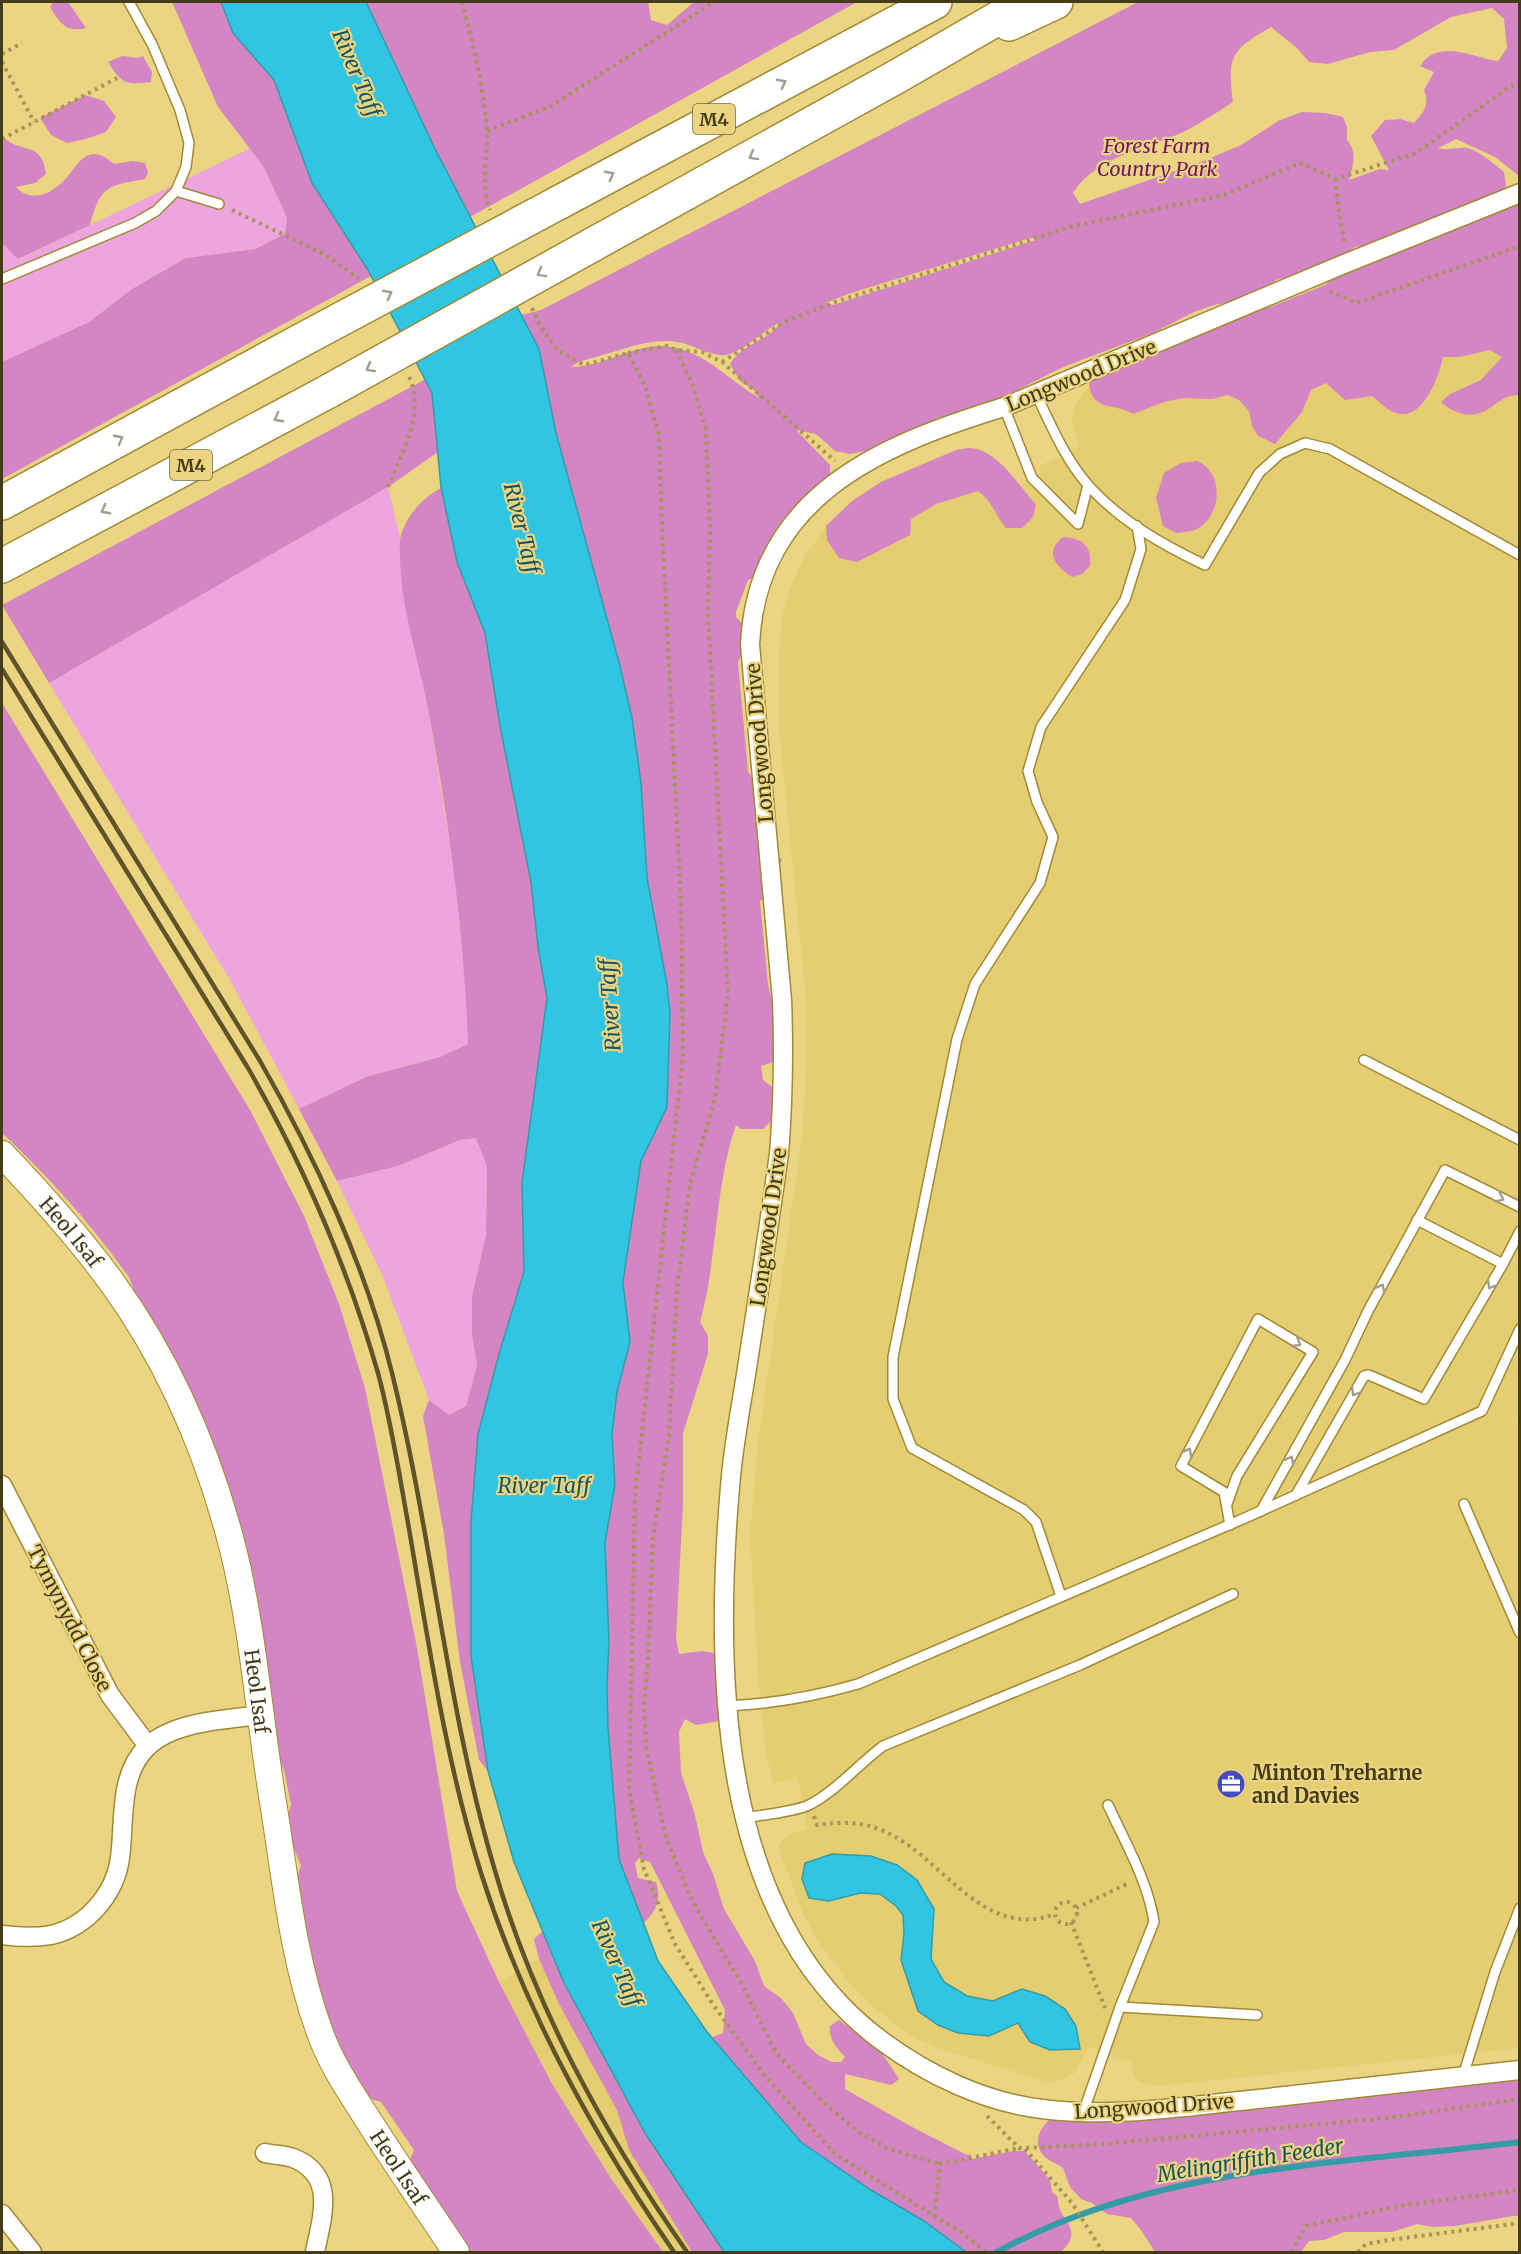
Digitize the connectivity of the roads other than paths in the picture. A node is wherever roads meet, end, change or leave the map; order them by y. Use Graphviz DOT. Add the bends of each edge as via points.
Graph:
graph roads {
  1 [pos="129,2"];
  2 [pos="920,2"];
  3 [pos="935,2"];
  4 [pos="1026,2"];
  5 [pos="1056,2"];
  6 [pos="870,35"];
  7 [pos="896,77"];
  8 [pos="176,191"];
  9 [pos="1520,193"];
  10 [pos="219,204"];
  11 [pos="2,279"];
  12 [pos="1036,394"];
  13 [pos="1004,407"];
  14 [pos="1088,484"];
  15 [pos="2,503"];
  16 [pos="1137,526"];
  17 [pos="1520,555"];
  18 [pos="2,566"];
  19 [pos="1364,1060"];
  20 [pos="1520,1140"];
  21 [pos="2,1154"];
  22 [pos="1520,1207"];
  23 [pos="1417,1220"];
  24 [pos="1520,1231"];
  25 [pos="1503,1264"];
  26 [pos="1520,1329"];
  27 [pos="2,1485"];
  28 [pos="1296,1495"];
  29 [pos="1227,1504"];
  30 [pos="1464,1504"];
  31 [pos="1261,1511"];
  32 [pos="1230,1525"];
  33 [pos="1233,1594"];
  34 [pos="1061,1596"];
  35 [pos="1520,1633"];
  36 [pos="728,1706"];
  37 [pos="260,1715"];
  38 [pos="148,1746"];
  39 [pos="1108,1805"];
  40 [pos="744,1818"];
  41 [pos="1520,1908"];
  42 [pos="2,1935"];
  43 [pos="1120,2007"];
  44 [pos="1257,2015"];
  45 [pos="1520,2070"];
  46 [pos="1464,2076"];
  47 [pos="1083,2113"];
  48 [pos="265,2153"];
  49 [pos="2,2214"];
  50 [pos="32,2253"];
  51 [pos="315,2253"];
  52 [pos="456,2253"];
  1 -- 8 [label="lane" via="152,44 189,142 186,167"];
  2 -- 6 [label="highway, M4"];
  3 -- 6 [label="highway, M4"];
  4 -- 7 [label="highway, M4"];
  5 -- 7 [label="highway, M4"];
  15 -- 6 [label="highway, M4, one-way, bridge"];
  7 -- 18 [label="highway, M4, one-way, bridge" via="329,391"];
  8 -- 10 [label="lane"];
  8 -- 11 [label="lane" via="156,211 135,223"];
  9 -- 12 [label="street, Longwood Drive"];
  12 -- 13 [label="street, Longwood Drive"];
  12 -- 14 [label="lane" via="1056,436"];
  13 -- 14 [label="lane" via="1032,478 1078,524"];
  13 -- 36 [label="street, Longwood Drive" via="870,458 827,488 788,529 761,580 751,617 750,645 782,1000 784,1073 779,1154 730,1484 724,1598"];
  14 -- 16 [label="lane" via="1117,513"];
  16 -- 17 [label="lane" via="1205,565 1259,473 1280,454 1305,443 1330,449"];
  16 -- 34 [label="lane" via="1142,549 1125,600 1041,727 1028,771 1053,837 1040,884 975,984 957,1039 892,1357 893,1399 912,1448 1024,1510 1036,1522"];
  19 -- 20 [label="lane"];
  21 -- 37 [label="main road, Heol Isaf" via="41,1195 113,1284 154,1350 188,1417 206,1461 233,1552"];
  23 -- 22 [label="lane, one-way" via="1445,1170"];
  23 -- 25 [label="lane"];
  31 -- 23 [label="lane, one-way"];
  24 -- 25 [label="lane"];
  25 -- 28 [label="lane, one-way" via="1424,1400 1364,1376"];
  26 -- 28 [label="lane" via="1482,1411"];
  27 -- 38 [label="street, Tymynydd Close" via="110,1695"];
  28 -- 31 [label="lane"];
  29 -- 29 [label="lane, one-way" via="1224,1492 1180,1466 1258,1319 1313,1352 1237,1476"];
  29 -- 32 [label="lane"];
  30 -- 35 [label="lane"];
  31 -- 32 [label="lane"];
  32 -- 34 [label="lane"];
  33 -- 40 [label="lane" via="1080,1665 883,1746 809,1805"];
  34 -- 36 [label="lane" via="858,1684 760,1704"];
  36 -- 40 [label="street, Longwood Drive"];
  37 -- 38 [label="street" via="176,1728"];
  37 -- 52 [label="main road, Heol Isaf" via="296,1939 318,2028 338,2073"];
  38 -- 42 [label="street" via="130,1772 119,1861 102,1902 72,1928 51,1935"];
  39 -- 43 [label="lane" via="1141,1878 1154,1922"];
  40 -- 47 [label="street, Longwood Drive" via="757,1863 795,1944 856,2022 916,2064 990,2098 1018,2106"];
  41 -- 46 [label="lane" via="1495,1972"];
  43 -- 44 [label="lane"];
  43 -- 47 [label="lane"];
  45 -- 46 [label="street, Longwood Drive"];
  46 -- 47 [label="street, Longwood Drive" via="1149,2111"];
  48 -- 51 [label="street" via="292,2158 310,2168 320,2182 323,2214"];
  49 -- 50 [label="street"];
}
